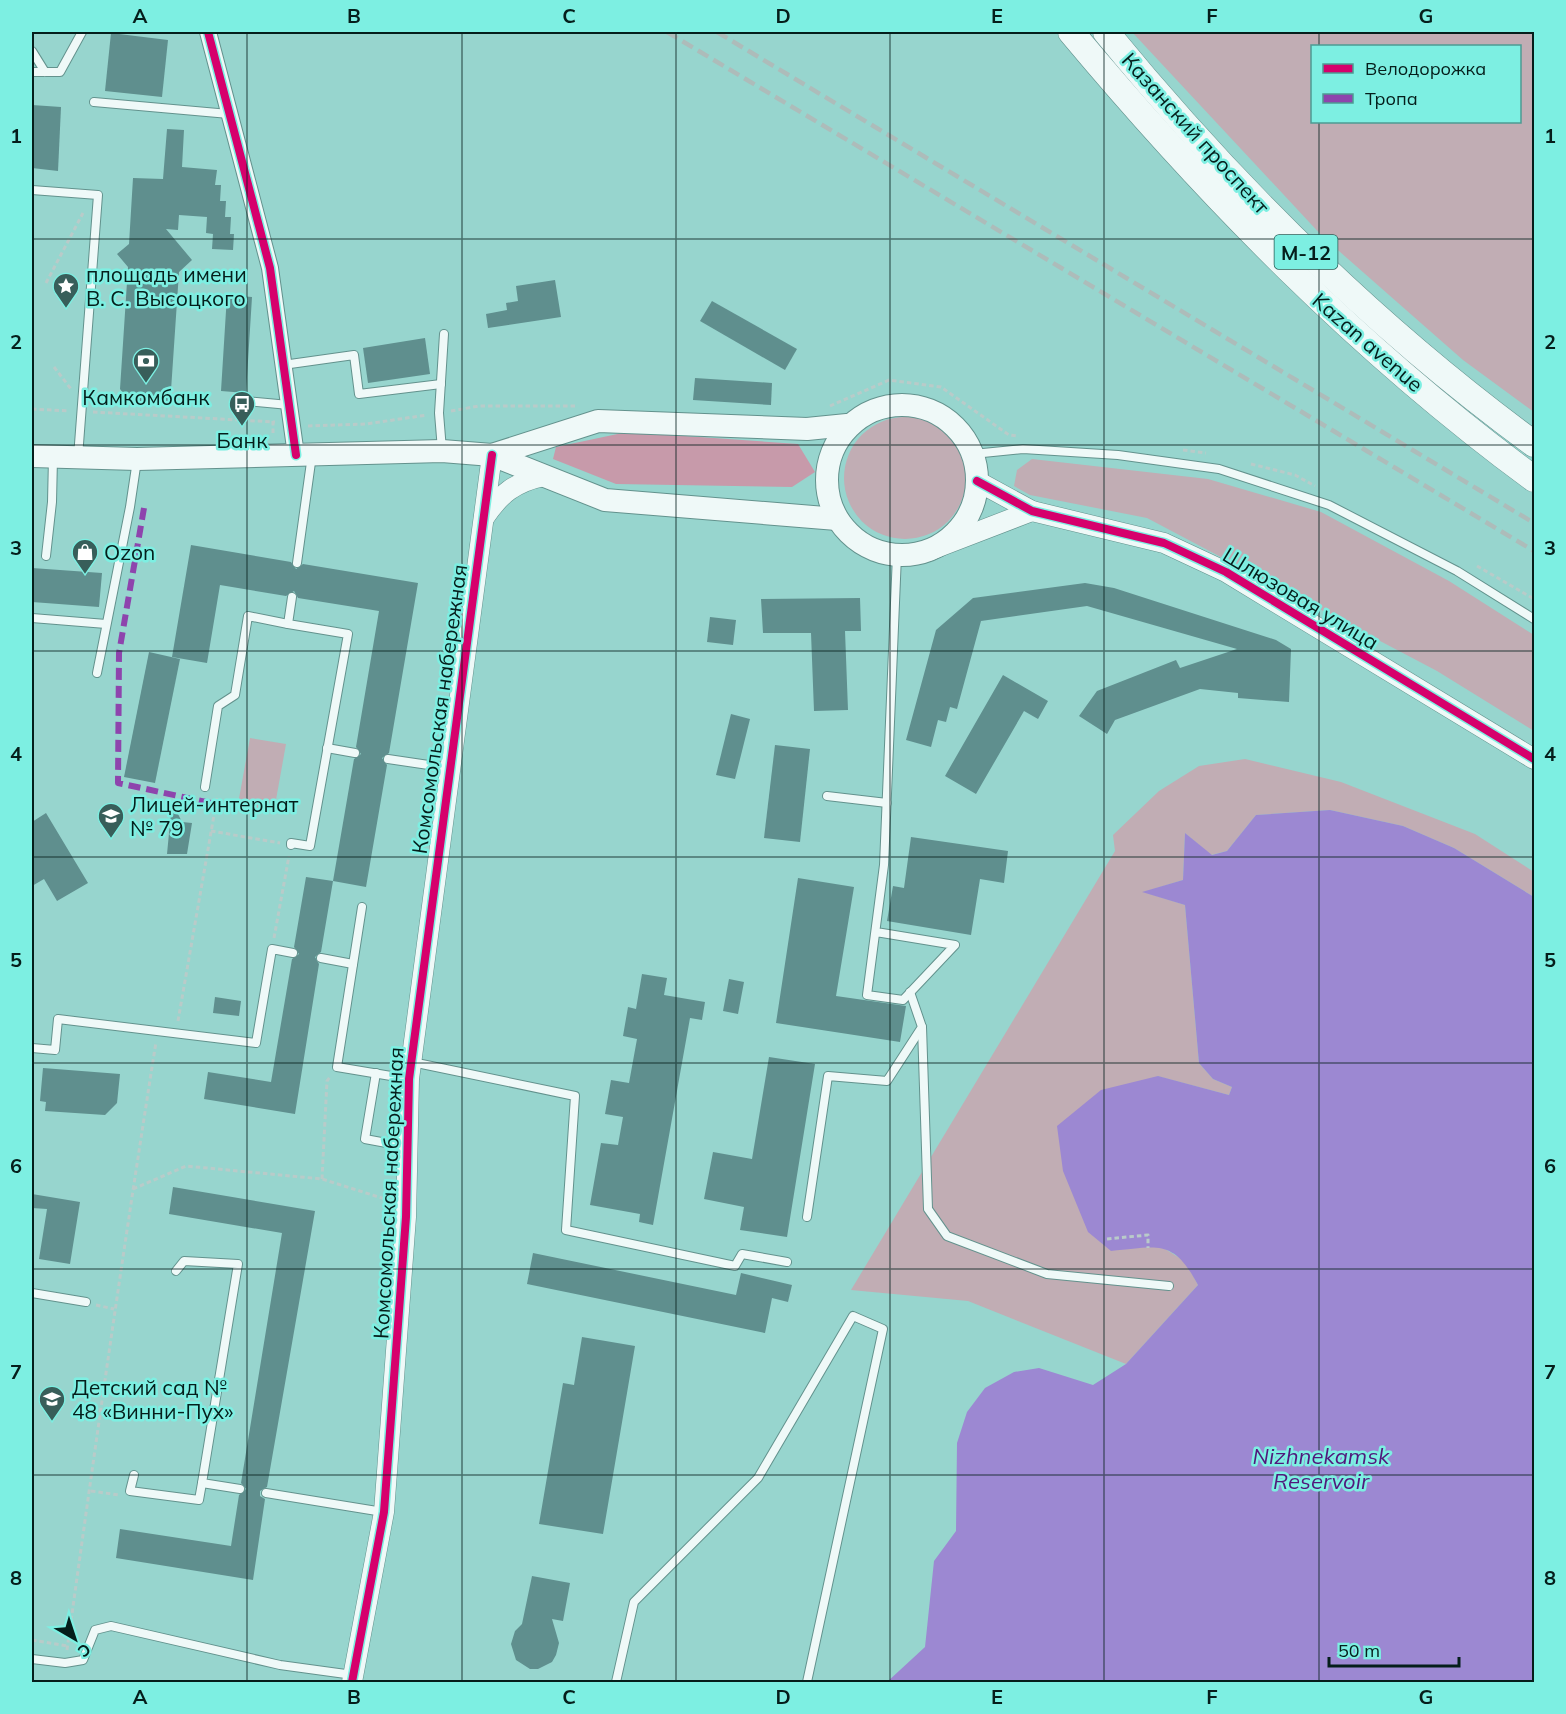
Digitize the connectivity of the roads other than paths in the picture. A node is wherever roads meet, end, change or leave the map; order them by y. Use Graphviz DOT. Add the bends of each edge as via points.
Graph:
graph roads {
  1 [pos="82,32"];
  2 [pos="208,32"];
  3 [pos="1071,32"];
  4 [pos="1106,32"];
  5 [pos="32,51"];
  6 [pos="32,72"];
  7 [pos="45,72"];
  8 [pos="94,102"];
  9 [pos="230,114"];
  10 [pos="32,190"];
  11 [pos="444,334"];
  12 [pos="283,364"];
  13 [pos="441,384"];
  14 [pos="246,401"];
  15 [pos="289,405"];
  16 [pos="847,425"];
  17 [pos="1534,444"];
  18 [pos="442,452"];
  19 [pos="304,454"];
  20 [pos="973,454"];
  21 [pos="492,455"];
  22 [pos="42,457"];
  23 [pos="78,458"];
  24 [pos="137,459"];
  25 [pos="544,476"];
  26 [pos="1534,478"];
  27 [pos="977,481"];
  28 [pos="1032,511"];
  29 [pos="837,519"];
  30 [pos="483,520"];
  31 [pos="928,551"];
  32 [pos="897,555"];
  33 [pos="46,556"];
  34 [pos="297,563"];
  35 [pos="292,597"];
  36 [pos="32,618"];
  37 [pos="1534,619"];
  38 [pos="106,624"];
  39 [pos="288,624"];
  40 [pos="97,673"];
  41 [pos="327,748"];
  42 [pos="355,753"];
  43 [pos="388,759"];
  44 [pos="1534,759"];
  45 [pos="449,768"];
  46 [pos="205,787"];
  47 [pos="827,796"];
  48 [pos="886,803"];
  49 [pos="290,845"];
  50 [pos="362,907"];
  51 [pos="876,932"];
  52 [pos="293,953"];
  53 [pos="321,958"];
  54 [pos="353,964"];
  55 [pos="910,992"];
  56 [pos="922,1028"];
  57 [pos="32,1048"];
  58 [pos="410,1071"];
  59 [pos="376,1073"];
  60 [pos="408,1147"];
  61 [pos="807,1217"];
  62 [pos="787,1262"];
  63 [pos="176,1271"];
  64 [pos="1169,1286"];
  65 [pos="32,1293"];
  66 [pos="86,1302"];
  67 [pos="134,1475"];
  68 [pos="202,1483"];
  69 [pos="240,1489"];
  70 [pos="266,1493"];
  71 [pos="384,1512"];
  72 [pos="32,1659"];
  73 [pos="352,1679"];
  74 [pos="616,1683"];
  75 [pos="807,1683"];
  1 -- 7 [label="lane" via="60,72"];
  2 -- 9 [label="street"];
  3 -- 26 [label="main road, Kazan avenue / М-12" via="1230,211 1306,287 1363,341"];
  4 -- 17 [label="main road, Казанский проспект / М-12" via="1249,194 1324,270 1379,321"];
  5 -- 7 [label="lane"];
  6 -- 7 [label="lane"];
  8 -- 9 [label="lane"];
  9 -- 12 [label="street" via="270,268"];
  10 -- 23 [label="lane" via="98,195"];
  11 -- 13 [label="lane"];
  12 -- 13 [label="lane" via="354,355 359,394"];
  12 -- 15 [label="street"];
  13 -- 18 [label="lane"];
  14 -- 15 [label="lane"];
  15 -- 19 [label="street"];
  16 -- 20 [label="main road" via="888,406 911,405 930,410 951,423"];
  16 -- 21 [label="main road" via="807,429 598,422"];
  16 -- 29 [label="main road" via="830,456 826,476 828,497"];
  18 -- 19 [label="main road"];
  18 -- 21 [label="main road"];
  19 -- 24 [label="main road"];
  19 -- 34 [label="lane"];
  20 -- 27 [label="main road"];
  20 -- 37 [label="lane" via="1023,449 1118,455 1219,469 1329,505 1457,571"];
  21 -- 25 [label="main road"];
  21 -- 30 [label="street, Комсомольская набережная"];
  22 -- 23 [label="main road"];
  22 -- 33 [label="lane" via="52,502"];
  23 -- 24 [label="main road"];
  24 -- 38 [label="lane"];
  25 -- 29 [label="main road" via="604,500"];
  25 -- 30 [label="street" via="508,489"];
  27 -- 28 [label="street, Шлюзовая улица"];
  27 -- 31 [label="main road" via="966,520 950,538"];
  28 -- 31 [label="street"];
  28 -- 44 [label="street, Шлюзовая улица" via="1164,543 1226,572"];
  29 -- 32 [label="main road" via="861,544"];
  30 -- 45 [label="street, Комсомольская набережная"];
  31 -- 32 [label="main road"];
  32 -- 48 [label="lane"];
  35 -- 39 [label="lane"];
  36 -- 38 [label="lane"];
  38 -- 40 [label="lane"];
  39 -- 41 [label="lane" via="348,634"];
  39 -- 46 [label="lane" via="248,616 235,694 218,706"];
  41 -- 42 [label="lane"];
  41 -- 49 [label="lane" via="310,846"];
  43 -- 45 [label="lane"];
  45 -- 58 [label="street, Комсомольская набережная"];
  47 -- 48 [label="lane"];
  48 -- 51 [label="lane"];
  50 -- 54 [label="lane"];
  51 -- 55 [label="lane" via="867,995 903,1000"];
  51 -- 55 [label="lane" via="955,945"];
  52 -- 57 [label="lane" via="272,949 256,1043 58,1019 55,1050"];
  53 -- 54 [label="lane"];
  54 -- 59 [label="lane" via="337,1068"];
  55 -- 56 [label="lane"];
  56 -- 61 [label="lane" via="887,1081 828,1076"];
  56 -- 64 [label="lane" via="928,1209 947,1236 1047,1274"];
  58 -- 59 [label="lane"];
  58 -- 60 [label="street, Комсомольская набережная"];
  58 -- 62 [label="lane" via="575,1096 566,1230 735,1266 742,1254"];
  59 -- 60 [label="lane" via="366,1139"];
  60 -- 71 [label="street, Комсомольская набережная"];
  63 -- 68 [label="lane" via="184,1261 238,1264"];
  65 -- 66 [label="lane"];
  67 -- 68 [label="lane" via="130,1491 199,1500"];
  68 -- 69 [label="lane"];
  70 -- 71 [label="lane"];
  71 -- 73 [label="street, Комсомольская набережная"];
  72 -- 73 [label="lane" via="65,1664 83,1660 95,1630 111,1626"];
  74 -- 75 [label="lane" via="634,1602 758,1478 853,1316 882,1329"];
}
